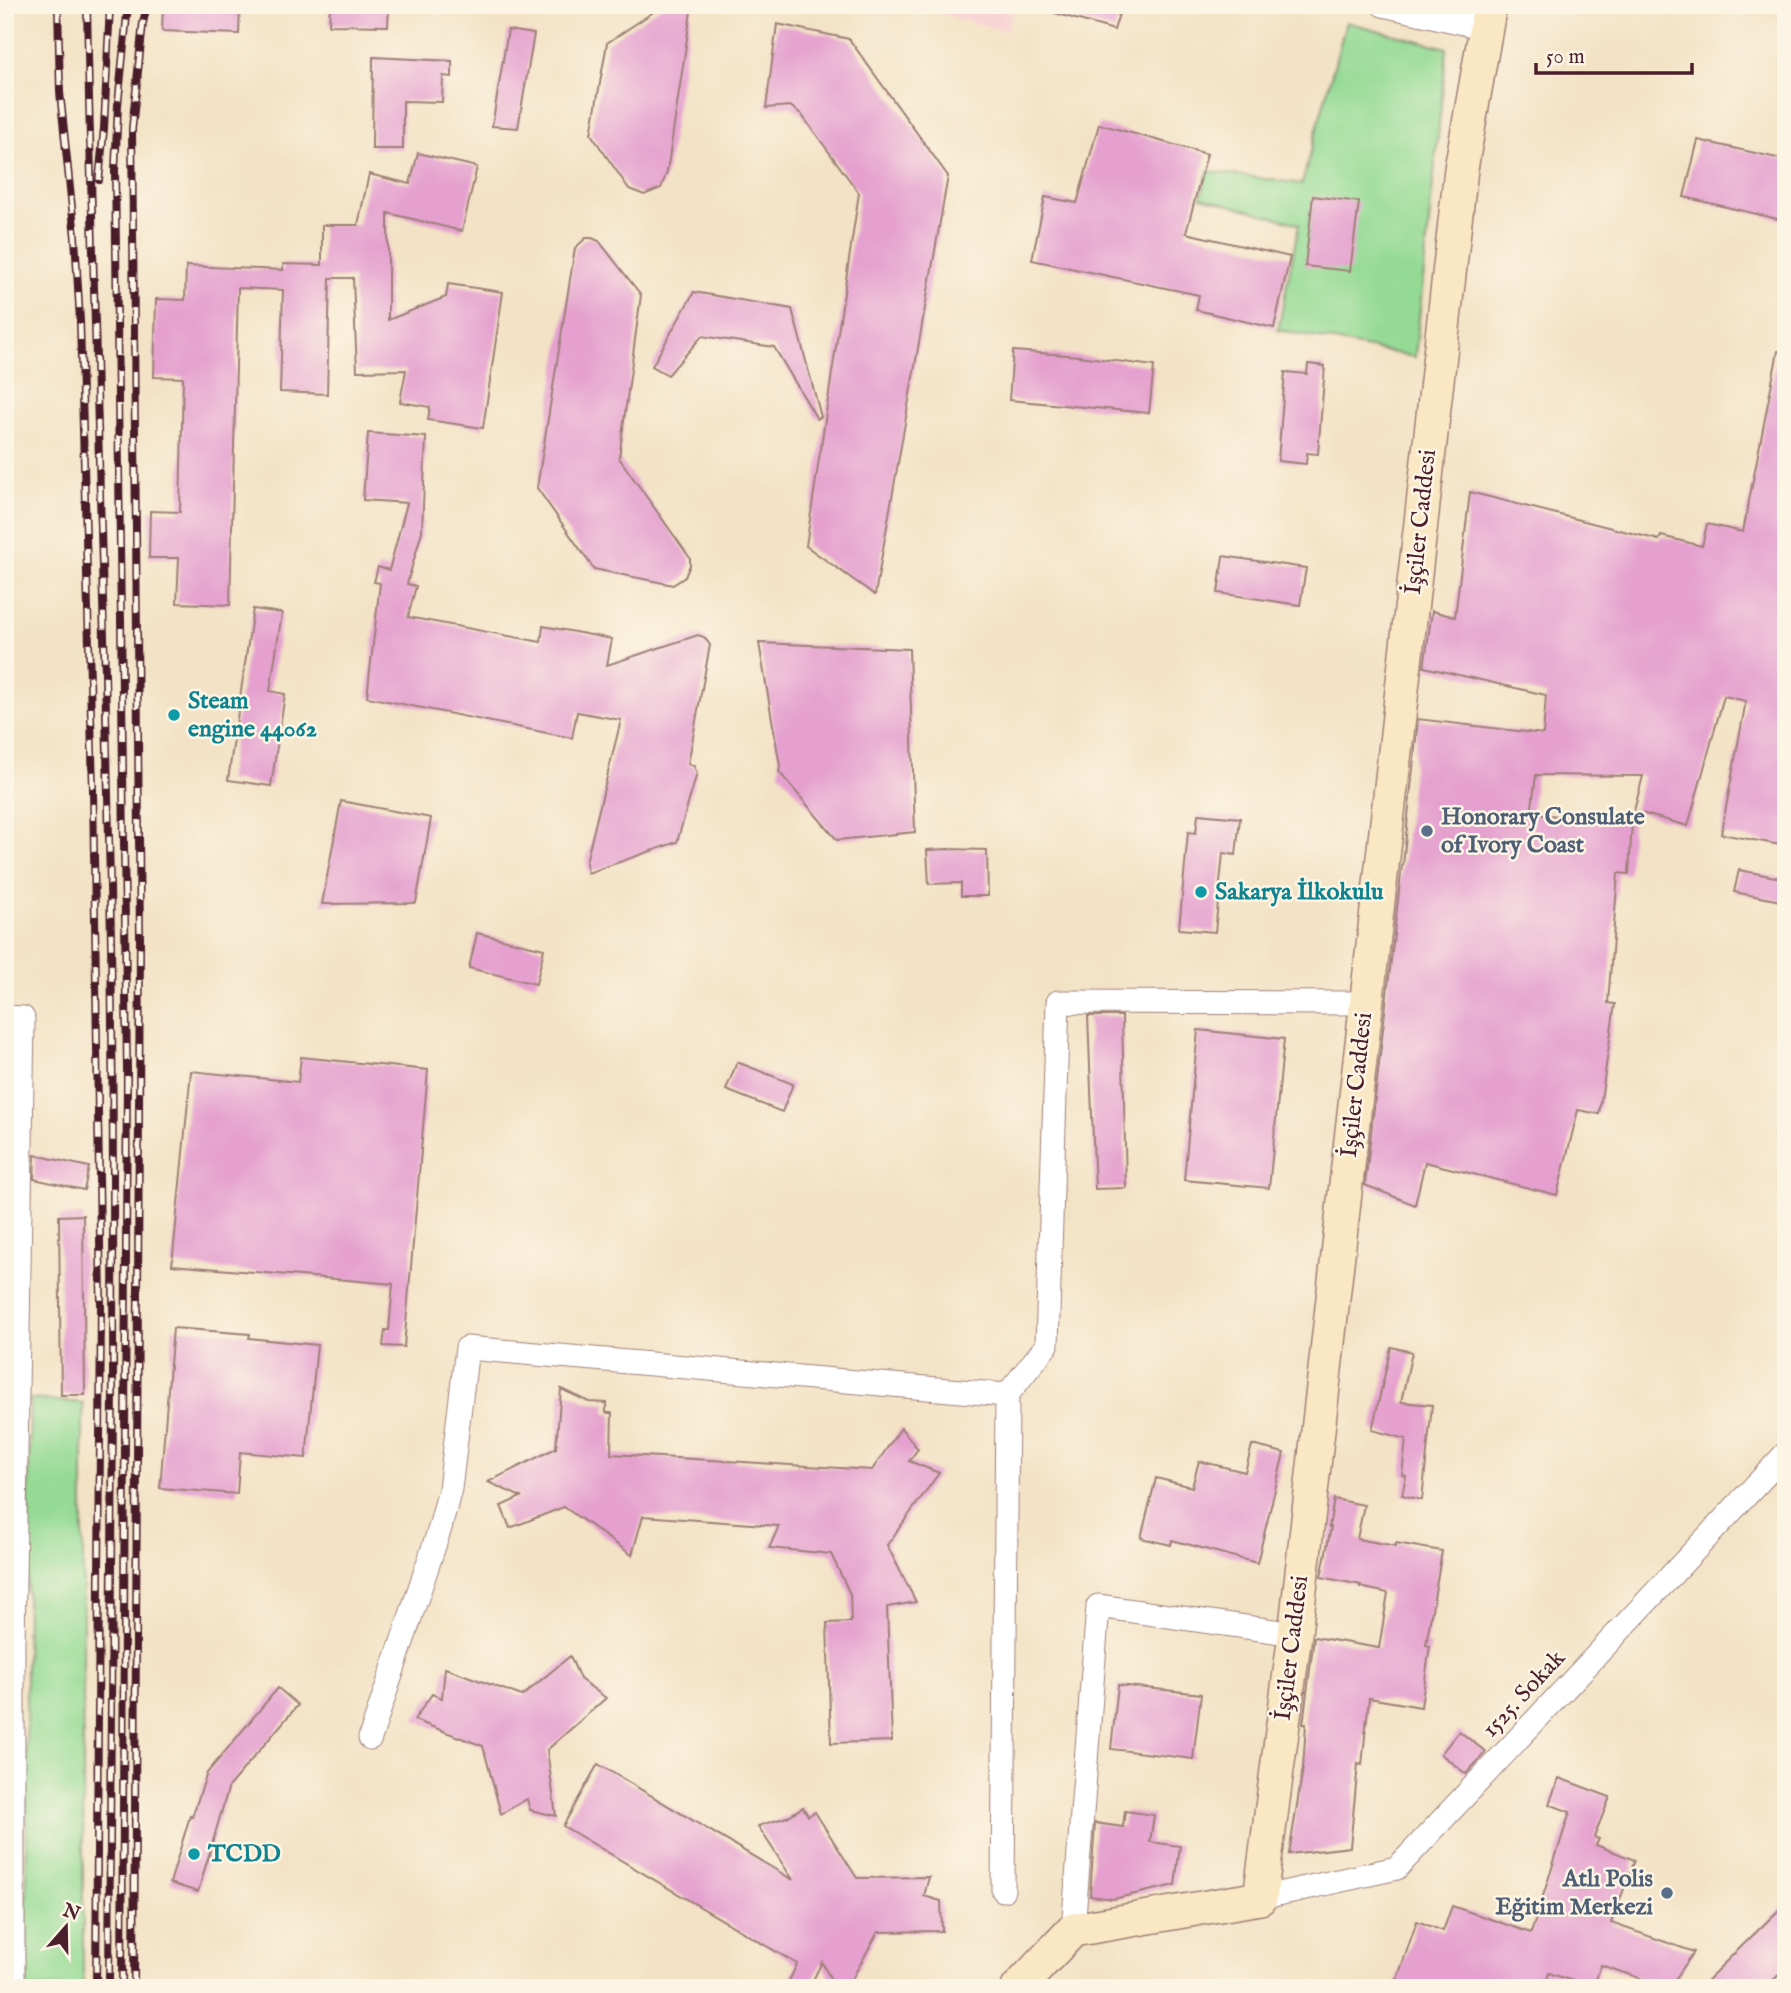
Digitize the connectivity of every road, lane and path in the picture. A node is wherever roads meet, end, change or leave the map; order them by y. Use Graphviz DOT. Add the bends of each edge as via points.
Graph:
graph roads {
  1 [pos="1383,5"];
  2 [pos="1488,17"];
  3 [pos="1366,1003"];
  4 [pos="14,1018"];
  5 [pos="11,1354"];
  6 [pos="1007,1395"];
  7 [pos="1786,1453"];
  8 [pos="1295,1634"];
  9 [pos="9,1645"];
  10 [pos="370,1738"];
  11 [pos="10,1826"];
  12 [pos="1003,1890"];
  13 [pos="1260,1898"];
  14 [pos="1073,1930"];
  15 [pos="13,1988"];
  16 [pos="1018,1988"];
  1 -- 2 [label="street"];
  2 -- 3 [label="street, İşçiler Caddesi" via="1461,169"];
  3 -- 6 [label="street" via="1058,1002 1047,1345"];
  3 -- 8 [label="street, İşçiler Caddesi"];
  4 -- 5 [label="street"];
  5 -- 9 [label="street"];
  6 -- 10 [label="street" via="467,1348 450,1489"];
  6 -- 12 [label="street"];
  7 -- 13 [label="street, 1525. Sokak" via="1397,1868"];
  8 -- 13 [label="street, İşçiler Caddesi"];
  8 -- 14 [label="street" via="1098,1606"];
  9 -- 11 [label="street"];
  11 -- 15 [label="street"];
  13 -- 14 [label="street"];
  14 -- 16 [label="street"];
}
